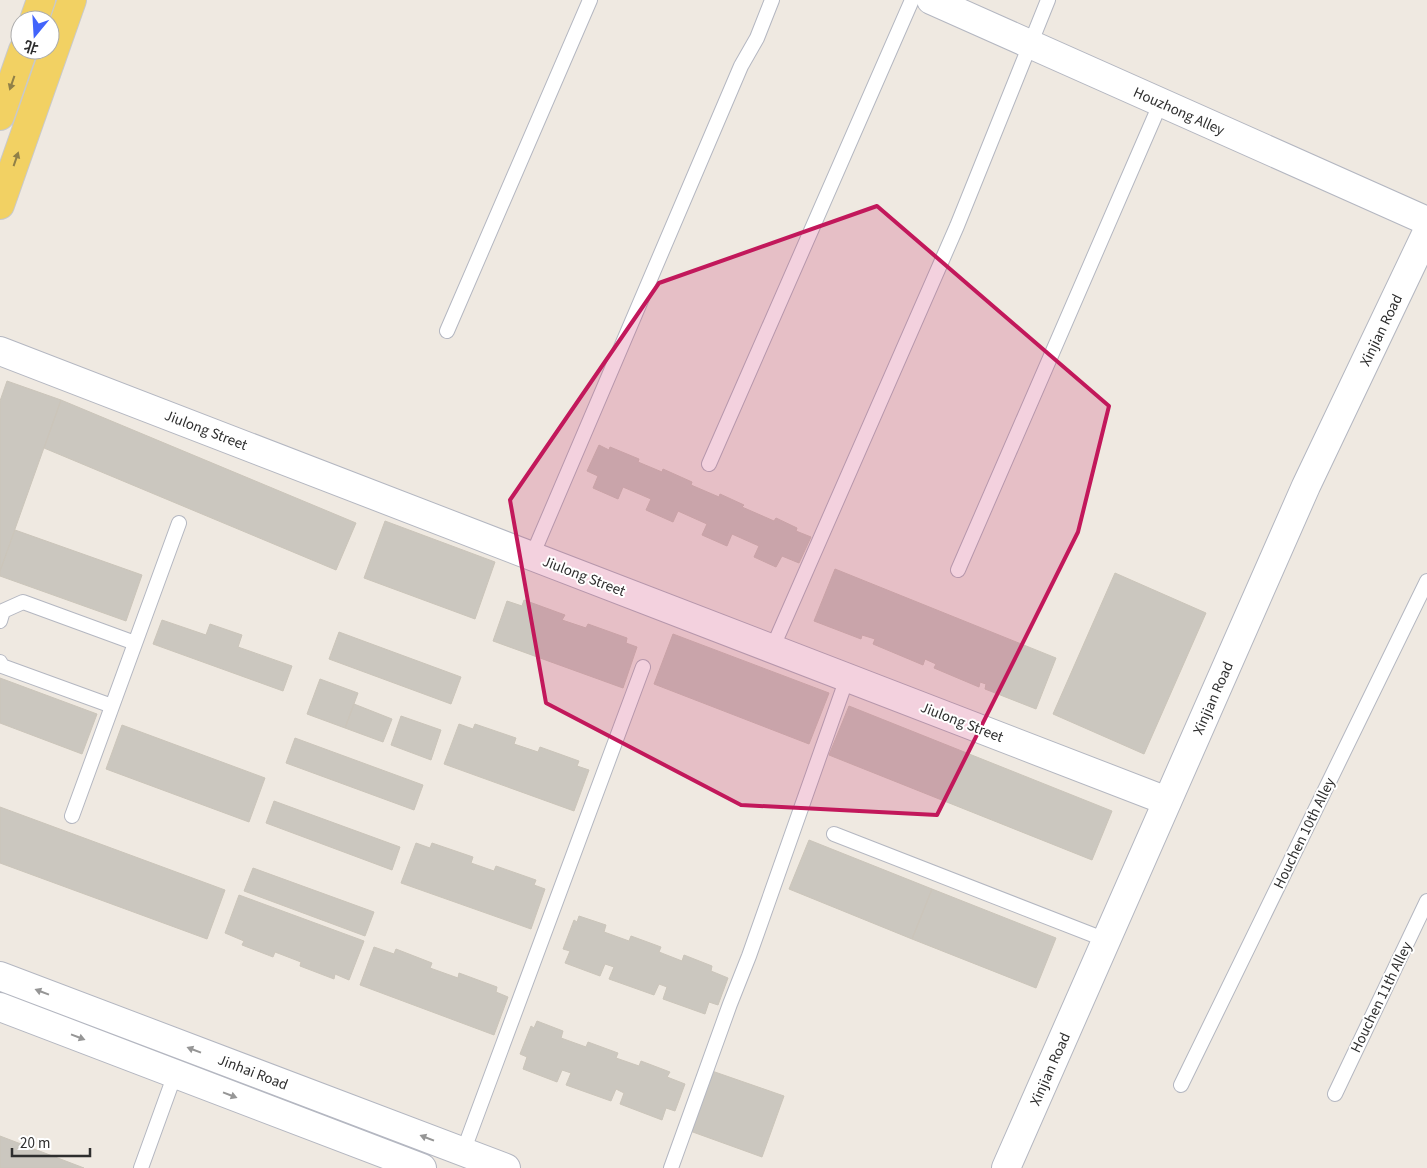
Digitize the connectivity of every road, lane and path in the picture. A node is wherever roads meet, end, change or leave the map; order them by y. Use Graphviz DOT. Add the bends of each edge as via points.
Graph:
graph roads {
  1 [pos="72,0"];
  2 [pos="590,0"];
  3 [pos="772,0"];
  4 [pos="912,0"];
  5 [pos="931,0"];
  6 [pos="1048,0"];
  7 [pos="1030,44"];
  8 [pos="20,60"];
  9 [pos="1161,102"];
  10 [pos="0,116"];
  11 [pos="0,205"];
  12 [pos="1427,221"];
  13 [pos="1427,232"];
  14 [pos="447,331"];
  15 [pos="0,351"];
  16 [pos="709,464"];
  17 [pos="179,524"];
  18 [pos="532,556"];
  19 [pos="958,570"];
  20 [pos="1427,581"];
  21 [pos="0,621"];
  22 [pos="135,643"];
  23 [pos="772,648"];
  24 [pos="0,662"];
  25 [pos="643,667"];
  26 [pos="847,678"];
  27 [pos="112,706"];
  28 [pos="1168,801"];
  29 [pos="72,816"];
  30 [pos="834,834"];
  31 [pos="1427,901"];
  32 [pos="1106,940"];
  33 [pos="0,976"];
  34 [pos="0,1008"];
  35 [pos="175,1074"];
  36 [pos="1181,1085"];
  37 [pos="1335,1094"];
  38 [pos="463,1152"];
  39 [pos="141,1168"];
  40 [pos="422,1168"];
  41 [pos="506,1168"];
  42 [pos="671,1168"];
  43 [pos="1006,1168"];
  11 -- 1 [label="main road, one-way"];
  2 -- 14 [label="lane"];
  3 -- 18 [label="lane"];
  4 -- 16 [label="lane"];
  5 -- 7 [label="street, Houzhong Alley"];
  6 -- 7 [label="lane"];
  7 -- 9 [label="street, Houzhong Alley"];
  7 -- 23 [label="lane" via="957,226"];
  8 -- 10 [label="main road, one-way"];
  9 -- 12 [label="street, Houzhong Alley"];
  9 -- 19 [label="lane"];
  13 -- 28 [label="street, Xinjian Road" via="1306,486"];
  15 -- 18 [label="street, Jiulong Street"];
  17 -- 22 [label="lane"];
  18 -- 23 [label="street, Jiulong Street"];
  20 -- 36 [label="lane, Houchen 10th Alley"];
  21 -- 22 [label="lane" via="4,611 23,602"];
  22 -- 27 [label="lane"];
  23 -- 26 [label="street, Jiulong Street"];
  24 -- 27 [label="lane" via="2,666"];
  25 -- 38 [label="lane"];
  26 -- 28 [label="street, Jiulong Street"];
  26 -- 42 [label="lane"];
  27 -- 29 [label="lane"];
  28 -- 32 [label="street, Xinjian Road"];
  30 -- 32 [label="lane"];
  31 -- 37 [label="lane, Houchen 11th Alley"];
  32 -- 43 [label="street, Xinjian Road"];
  38 -- 33 [label="street, Jinhai Road, one-way"];
  34 -- 35 [label="street, Jinhai Road, one-way"];
  35 -- 39 [label="lane"];
  35 -- 40 [label="street, Jinhai Road, one-way"];
  38 -- 41 [label="street, Jinhai Road"];
}
